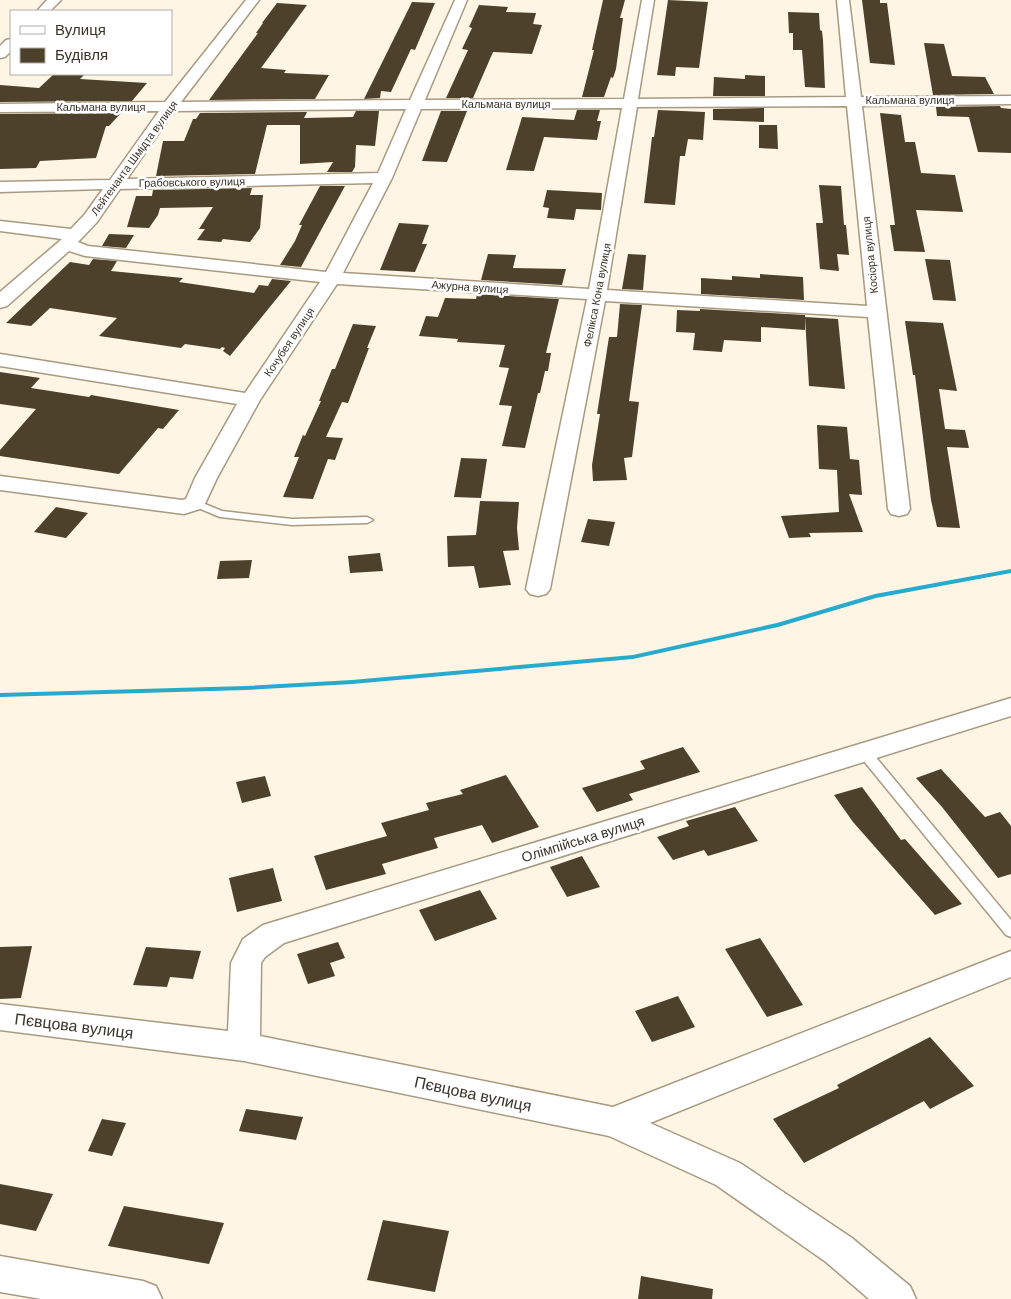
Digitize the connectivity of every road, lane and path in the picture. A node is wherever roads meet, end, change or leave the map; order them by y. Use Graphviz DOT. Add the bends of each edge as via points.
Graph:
graph roads {
  1 [pos="55,0"];
  2 [pos="253,0"];
  3 [pos="461,0"];
  4 [pos="648,0"];
  5 [pos="843,0"];
  6 [pos="44,10"];
  7 [pos="10,44"];
  8 [pos="0,54"];
  9 [pos="1011,100"];
  10 [pos="853,101"];
  11 [pos="632,102"];
  12 [pos="416,104"];
  13 [pos="170,106"];
  14 [pos="0,108"];
  15 [pos="384,178"];
  16 [pos="116,184"];
  17 [pos="0,187"];
  18 [pos="0,226"];
  19 [pos="71,239"];
  20 [pos="332,278"];
  21 [pos="597,296"];
  22 [pos="0,302"];
  23 [pos="876,312"];
  24 [pos="0,360"];
  25 [pos="250,400"];
  26 [pos="0,483"];
  27 [pos="195,503"];
  28 [pos="899,509"];
  29 [pos="367,520"];
  30 [pos="538,589"];
  31 [pos="1011,707"];
  32 [pos="864,752"];
  33 [pos="1011,931"];
  34 [pos="1011,964"];
  35 [pos="0,1017"];
  36 [pos="244,1047"];
  37 [pos="613,1122"];
  38 [pos="0,1274"];
  39 [pos="143,1299"];
  40 [pos="897,1299"];
  1 -- 6 [label="street"];
  2 -- 13 [label="street, Лейтенанта Шмідта вулиця"];
  3 -- 12 [label="street, Кочубея вулиця"];
  4 -- 11 [label="street, Фелікса Кона вулиця"];
  5 -- 10 [label="street, Косіора вулиця"];
  7 -- 8 [label="street"];
  9 -- 10 [label="street, Кальмана вулиця"];
  10 -- 11 [label="street, Кальмана вулиця"];
  10 -- 23 [label="street, Косіора вулиця"];
  11 -- 12 [label="street, Кальмана вулиця"];
  11 -- 21 [label="street, Фелікса Кона вулиця"];
  12 -- 13 [label="street, Кальмана вулиця"];
  12 -- 15 [label="street, Кочубея вулиця"];
  13 -- 14 [label="street, Кальмана вулиця"];
  13 -- 16 [label="street, Лейтенанта Шмідта вулиця"];
  15 -- 16 [label="street, Грабовського вулиця"];
  15 -- 20 [label="street, Кочубея вулиця"];
  16 -- 17 [label="street, Грабовського вулиця"];
  16 -- 19 [label="street, Лейтенанта Шмідта вулиця"];
  18 -- 19 [label="street, Ажурна вулиця"];
  19 -- 20 [label="street, Ажурна вулиця" via="85,251"];
  19 -- 22 [label="street, Лейтенанта Шмідта вулиця"];
  20 -- 21 [label="street, Ажурна вулиця"];
  20 -- 25 [label="street, Кочубея вулиця"];
  21 -- 23 [label="street, Ажурна вулиця"];
  21 -- 30 [label="street, Фелікса Кона вулиця"];
  23 -- 28 [label="street, Косіора вулиця"];
  24 -- 25 [label="street"];
  25 -- 27 [label="street, Кочубея вулиця"];
  26 -- 27 [label="street" via="184,507"];
  27 -- 29 [label="lane" via="220,514 292,522"];
  31 -- 32 [label="street, Олімпійська вулиця"];
  32 -- 33 [label="lane"];
  32 -- 36 [label="street, Олімпійська вулиця" via="274,934 254,948 246,964"];
  34 -- 37 [label="street"];
  35 -- 36 [label="street, Пєвцова вулиця"];
  36 -- 37 [label="street, Пєвцова вулиця"];
  37 -- 40 [label="street, Пєвцова вулиця" via="728,1174 839,1250"];
  38 -- 39 [label="street"];
}
